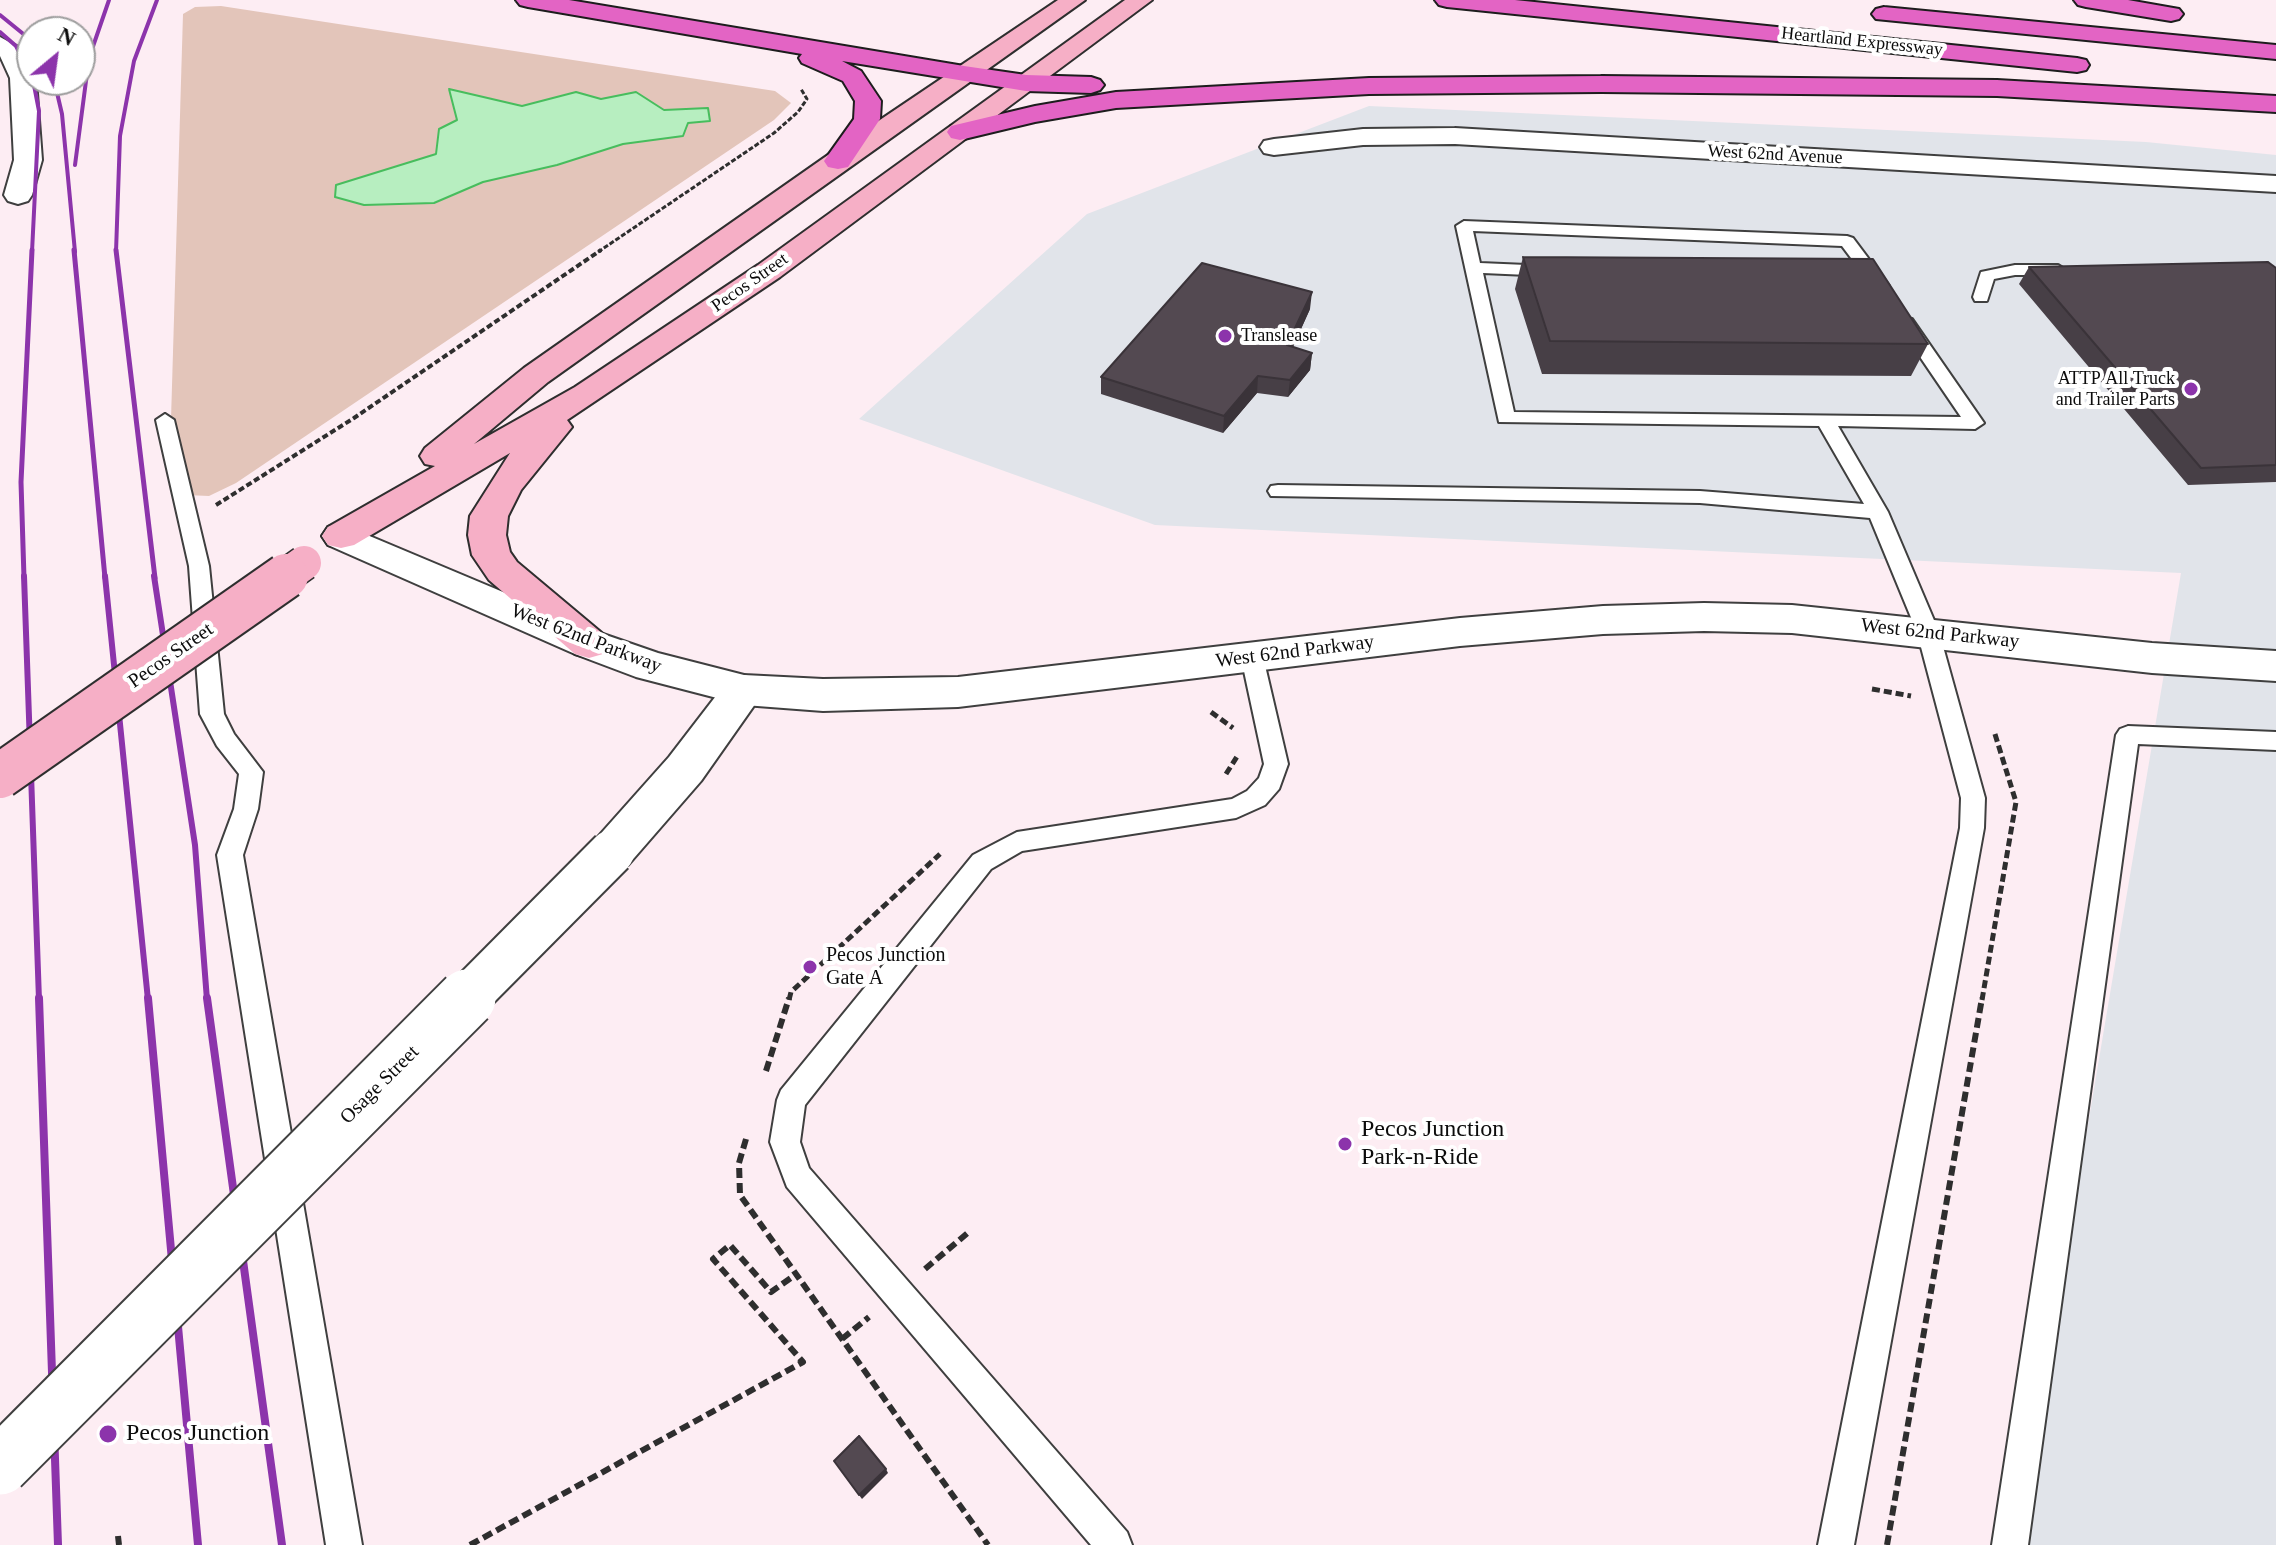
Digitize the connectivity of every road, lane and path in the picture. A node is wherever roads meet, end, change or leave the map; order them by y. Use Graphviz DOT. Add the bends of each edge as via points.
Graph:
graph roads {
  1 [pos="528,0"];
  2 [pos="1073,0"];
  3 [pos="1140,0"];
  4 [pos="1447,0"];
  5 [pos="2086,0"];
  6 [pos="1868,12"];
  7 [pos="2187,16"];
  8 [pos="720,33"];
  9 [pos="0,44"];
  10 [pos="2276,52"];
  11 [pos="2107,68"];
  12 [pos="964,74"];
  13 [pos="2169,74"];
  14 [pos="1026,83"];
  15 [pos="796,85"];
  16 [pos="2276,86"];
  17 [pos="1269,89"];
  18 [pos="2276,104"];
  19 [pos="960,132"];
  20 [pos="1274,147"];
  21 [pos="838,161"];
  22 [pos="2276,184"];
  23 [pos="18,195"];
  24 [pos="1473,268"];
  25 [pos="2077,270"];
  26 [pos="1560,271"];
  27 [pos="1847,279"];
  28 [pos="1875,279"];
  29 [pos="1981,297"];
  30 [pos="587,394"];
  31 [pos="165,420"];
  32 [pos="1825,420"];
  33 [pos="1278,491"];
  34 [pos="1878,512"];
  35 [pos="188,522"];
  36 [pos="341,536"];
  37 [pos="1928,632"];
  38 [pos="589,644"];
  39 [pos="1252,657"];
  40 [pos="2276,666"];
  41 [pos="1872,689"];
  42 [pos="744,690"];
  43 [pos="1912,696"];
  44 [pos="2276,741"];
  45 [pos="0,776"];
  46 [pos="795,1275"];
  47 [pos="842,1339"];
  48 [pos="0,1466"];
  49 [pos="344,1545"];
  50 [pos="470,1545"];
  51 [pos="988,1545"];
  52 [pos="1114,1545"];
  53 [pos="1836,1545"];
  54 [pos="2010,1545"];
  1 -- 8 [label="highway"];
  2 -- 12 [label="main road, Pecos Street"];
  3 -- 14 [label="main road, Pecos Street"];
  4 -- 11 [label="highway, Heartland Expressway"];
  5 -- 7 [label="highway"];
  6 -- 10 [label="highway, Heartland Expressway"];
  8 -- 12 [label="highway"];
  8 -- 21 [label="highway" via="830,64 852,76 869,110"];
  9 -- 23 [label="street" via="11,53 23,78 28,160"];
  12 -- 14 [label="highway"];
  12 -- 21 [label="main road, Pecos Street"];
  13 -- 16 [label="highway"];
  14 -- 17 [label="highway"];
  14 -- 19 [label="main road, Pecos Street"];
  15 -- 35 [label="path" via="807,99 774,133 354,418"];
  17 -- 18 [label="highway" via="1799,85 1997,88"];
  17 -- 19 [label="highway" via="1116,100"];
  19 -- 30 [label="main road, Pecos Street"];
  20 -- 22 [label="street, West 62nd Avenue" via="1363,137 1455,136"];
  21 -- 36 [label="main road, Pecos Street" via="536,375"];
  24 -- 26 [label="lane"];
  24 -- 28 [label="lane" via="1464,226 1847,241"];
  24 -- 32 [label="lane" via="1506,418"];
  25 -- 29 [label="lane" via="2015,270 1987,276"];
  27 -- 28 [label="lane"];
  28 -- 32 [label="lane" via="1975,423"];
  30 -- 36 [label="main road, Pecos Street"];
  30 -- 38 [label="main road" via="511,477 489,516 487,535 491,555 503,571"];
  31 -- 35 [label="lane"];
  32 -- 34 [label="lane"];
  33 -- 34 [label="lane" via="1700,497"];
  34 -- 37 [label="lane"];
  35 -- 49 [label="lane" via="199,566 212,714 251,772 246,809 230,855"];
  36 -- 38 [label="street, West 62nd Parkway"];
  36 -- 45 [label="main road, Pecos Street, bridge"];
  37 -- 39 [label="street, West 62nd Parkway" via="1792,619 1603,620"];
  37 -- 40 [label="street, West 62nd Parkway" via="2152,658"];
  37 -- 53 [label="lane" via="1967,768 1972,828"];
  38 -- 42 [label="street, West 62nd Parkway"];
  39 -- 42 [label="street, West 62nd Parkway" via="958,692 882,696"];
  39 -- 52 [label="lane" via="1276,764 1256,798 1236,808 1017,842 982,862 791,1100 785,1142 798,1177"];
  41 -- 43 [label="path"];
  42 -- 48 [label="street, Osage Street, bridge" via="685,769 612,852"];
  44 -- 54 [label="lane" via="2128,735"];
  46 -- 50 [label="path" via="771,1292 730,1245 713,1259 803,1362"];
  47 -- 51 [label="path"];
}
